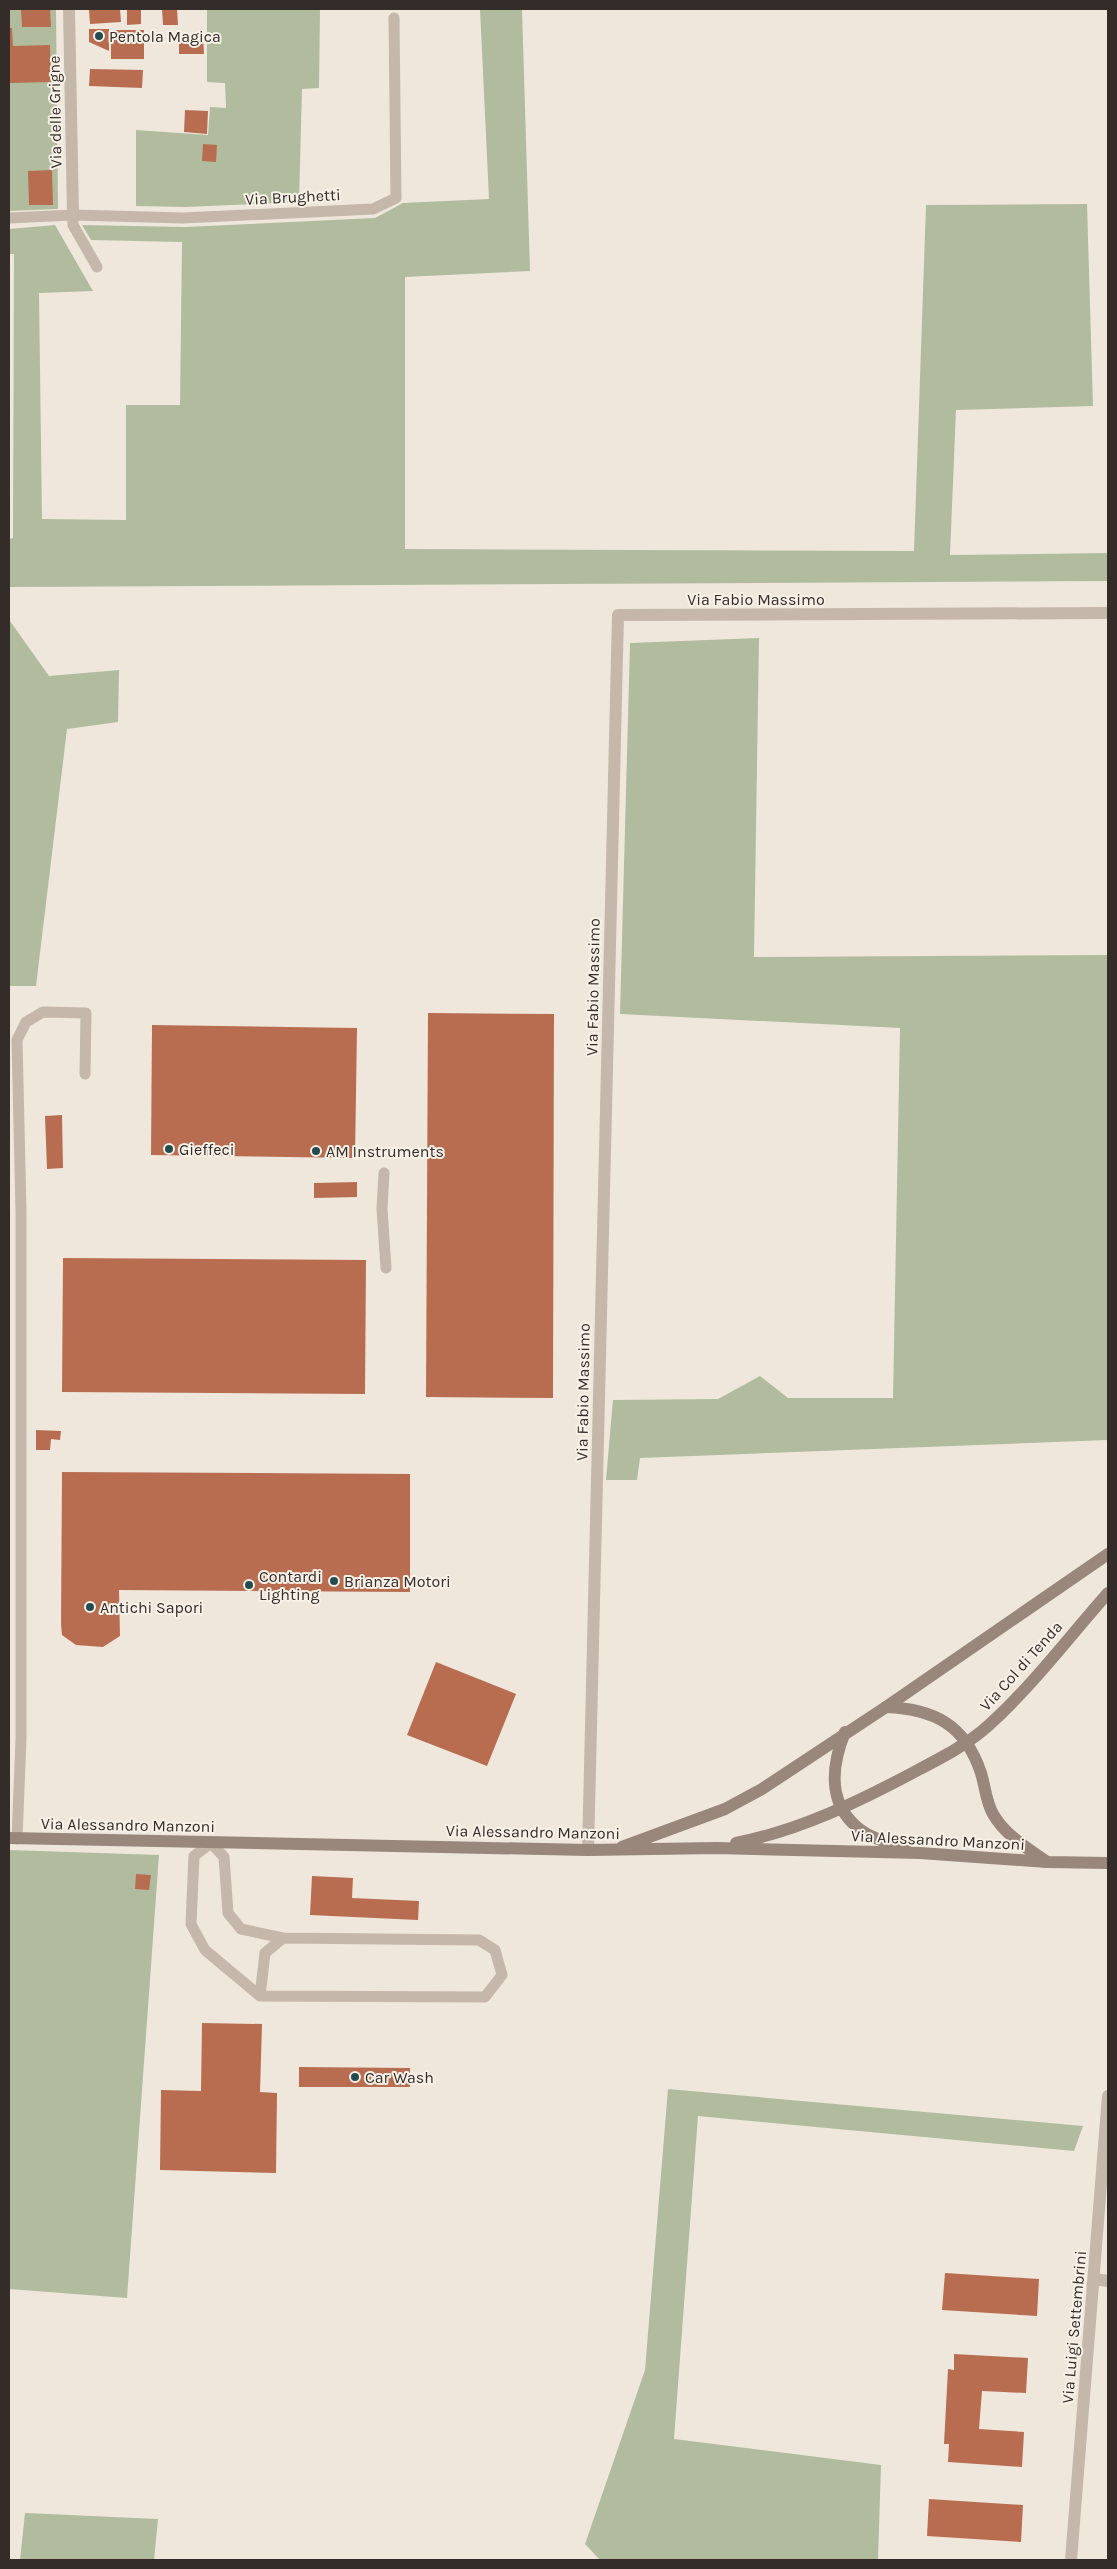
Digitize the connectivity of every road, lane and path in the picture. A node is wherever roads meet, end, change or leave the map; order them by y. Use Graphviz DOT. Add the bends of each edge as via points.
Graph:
graph roads {
  1 [pos="69,9"];
  2 [pos="394,18"];
  3 [pos="73,215"];
  4 [pos="9,218"];
  5 [pos="97,267"];
  6 [pos="1108,613"];
  7 [pos="85,1074"];
  8 [pos="384,1173"];
  9 [pos="386,1268"];
  10 [pos="1108,1554"];
  11 [pos="1108,1592"];
  12 [pos="886,1707"];
  13 [pos="845,1732"];
  14 [pos="967,1742"];
  15 [pos="843,1808"];
  16 [pos="13,1839"];
  17 [pos="211,1843"];
  18 [pos="716,1848"];
  19 [pos="588,1850"];
  20 [pos="612,1850"];
  21 [pos="920,1853"];
  22 [pos="1047,1862"];
  23 [pos="1108,1863"];
  24 [pos="283,1938"];
  25 [pos="260,1996"];
  26 [pos="1108,2096"];
  27 [pos="1094,2279"];
  28 [pos="1108,2281"];
  29 [pos="1071,2560"];
  1 -- 3 [label="street, Via delle Grigne"];
  2 -- 3 [label="lane, Via Brughetti" via="396,198 372,209 183,218"];
  3 -- 4 [label="lane, Via Brughetti"];
  3 -- 5 [label="lane" via="73,225"];
  6 -- 19 [label="street, Via Fabio Massimo" via="618,615"];
  7 -- 16 [label="lane, Via Alessandro Manzoni" via="86,1013 43,1012 26,1022 17,1040 21,1291 21,1739"];
  8 -- 9 [label="lane" via="382,1209"];
  10 -- 12 [label="main road, Via Col di Tenda"];
  11 -- 14 [label="main road, Via Col di Tenda" via="1015,1700"];
  12 -- 13 [label="main road, Via Col di Tenda"];
  12 -- 14 [label="main road, Via Alessandro Manzoni" via="929,1713 953,1726"];
  13 -- 15 [label="main road" via="836,1755 834,1778"];
  13 -- 20 [label="main road, Via Col di Tenda" via="762,1789 725,1809"];
  14 -- 15 [label="main road, Via Col di Tenda"];
  14 -- 22 [label="main road, Via Alessandro Manzoni" via="992,1812 1006,1831"];
  15 -- 18 [label="main road, Via Col di Tenda" via="803,1825"];
  15 -- 21 [label="main road" via="857,1827 876,1839"];
  16 -- 17 [label="main road, Via Alessandro Manzoni"];
  17 -- 19 [label="main road, Via Alessandro Manzoni"];
  17 -- 24 [label="lane" via="224,1857 228,1914 241,1929"];
  17 -- 25 [label="lane" via="194,1856 191,1924 205,1950"];
  18 -- 20 [label="main road, Via Alessandro Manzoni"];
  18 -- 21 [label="main road, Via Alessandro Manzoni"];
  19 -- 20 [label="main road, Via Alessandro Manzoni"];
  21 -- 22 [label="main road, Via Alessandro Manzoni"];
  22 -- 23 [label="main road, Via Alessandro Manzoni"];
  24 -- 25 [label="lane" via="265,1953"];
  24 -- 25 [label="lane" via="479,1940 495,1950 502,1975 485,1997"];
  26 -- 27 [label="street, Via Luigi Settembrini"];
  27 -- 28 [label="street"];
  27 -- 29 [label="street, Via Luigi Settembrini"];
}
